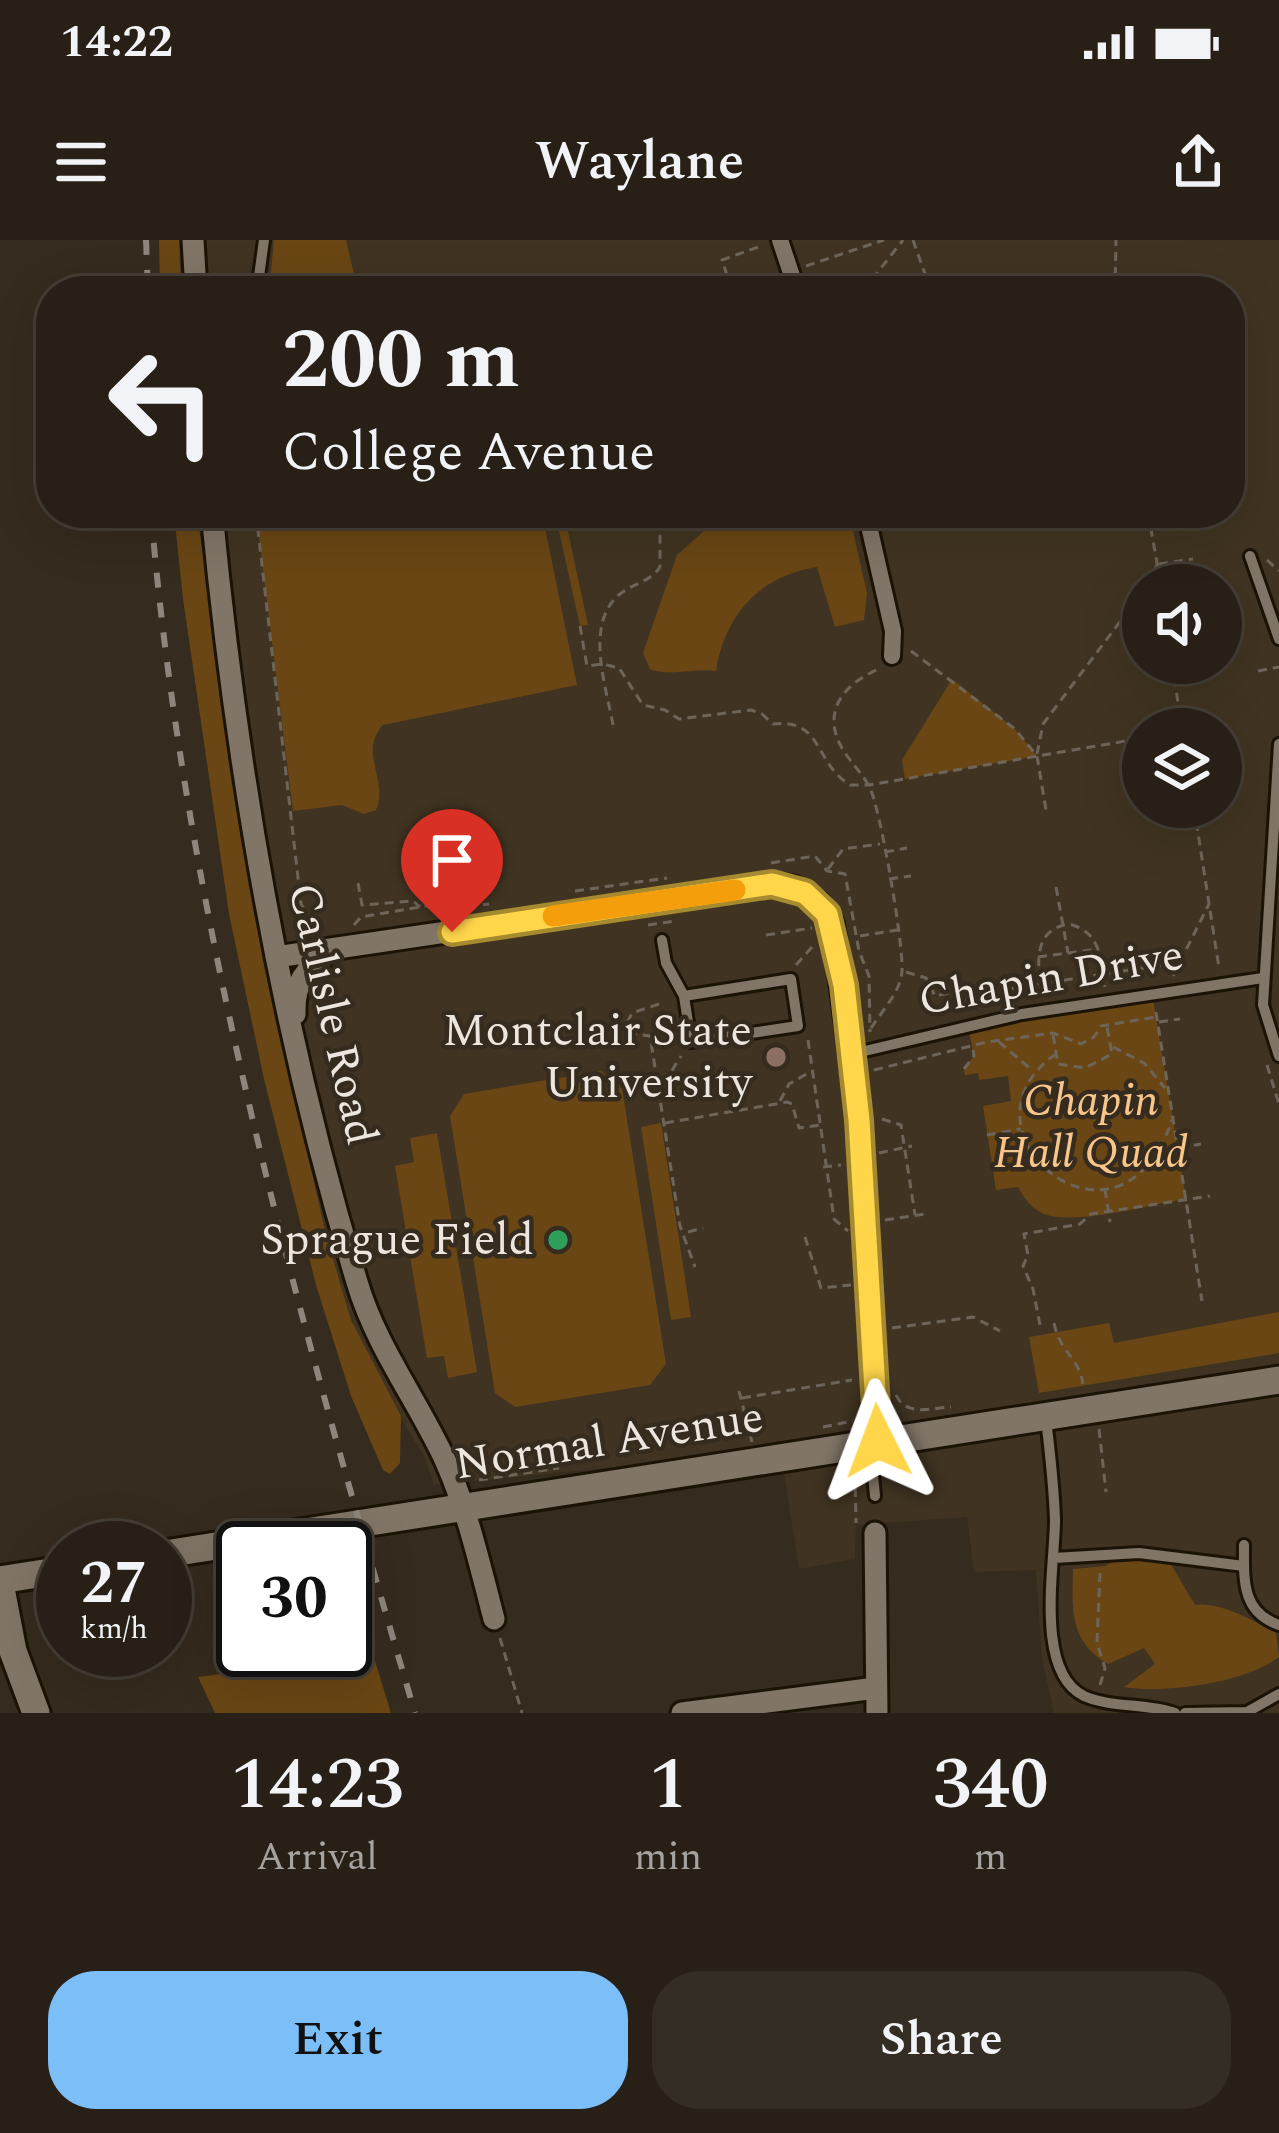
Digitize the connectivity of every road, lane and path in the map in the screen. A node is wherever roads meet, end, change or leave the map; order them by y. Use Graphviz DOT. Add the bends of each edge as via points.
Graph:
graph roads {
  1 [pos="193,240"];
  2 [pos="264,240"];
  3 [pos="781,240"];
  4 [pos="884,240"];
  5 [pos="903,240"];
  6 [pos="913,240"];
  7 [pos="1116,240"];
  8 [pos="756,248"];
  9 [pos="790,272"];
  10 [pos="727,275"];
  11 [pos="195,276"];
  12 [pos="258,276"];
  13 [pos="791,276"];
  14 [pos="875,276"];
  15 [pos="926,276"];
  16 [pos="1115,276"];
  17 [pos="214,528"];
  18 [pos="660,528"];
  19 [pos="869,528"];
  20 [pos="1151,528"];
  21 [pos="1250,556"];
  22 [pos="1193,559"];
  23 [pos="1158,564"];
  24 [pos="1122,619"];
  25 [pos="580,626"];
  26 [pos="903,639"];
  27 [pos="1279,639"];
  28 [pos="892,656"];
  29 [pos="603,664"];
  30 [pos="1279,668"];
  31 [pos="1258,671"];
  32 [pos="613,725"];
  33 [pos="1122,742"];
  34 [pos="1279,744"];
  35 [pos="1037,756"];
  36 [pos="868,785"];
  37 [pos="1046,810"];
  38 [pos="1194,828"];
  39 [pos="882,844"];
  40 [pos="907,848"];
  41 [pos="884,852"];
  42 [pos="827,871"];
  43 [pos="911,876"];
  44 [pos="889,880"];
  45 [pos="358,883"];
  46 [pos="1056,887"];
  47 [pos="1209,904"];
  48 [pos="420,907"];
  49 [pos="1063,925"];
  50 [pos="662,940"];
  51 [pos="817,942"];
  52 [pos="340,948"];
  53 [pos="1099,949"];
  54 [pos="1068,953"];
  55 [pos="276,957"];
  56 [pos="1037,957"];
  57 [pos="1180,962"];
  58 [pos="902,972"];
  59 [pos="1103,974"];
  60 [pos="797,977"];
  61 [pos="1263,978"];
  62 [pos="1040,984"];
  63 [pos="1221,984"];
  64 [pos="1172,990"];
  65 [pos="684,996"];
  66 [pos="961,1000"];
  67 [pos="1108,1000"];
  68 [pos="659,1004"];
  69 [pos="1044,1010"];
  70 [pos="1180,1019"];
  71 [pos="1157,1020"];
  72 [pos="1109,1025"];
  73 [pos="968,1026"];
  74 [pos="806,1028"];
  75 [pos="870,1029"];
  76 [pos="1050,1033"];
  77 [pos="997,1041"];
  78 [pos="296,1045"];
  79 [pos="972,1046"];
  80 [pos="1112,1046"];
  81 [pos="685,1049"];
  82 [pos="852,1054"];
  83 [pos="1056,1054"];
  84 [pos="1279,1056"];
  85 [pos="1267,1065"];
  86 [pos="964,1069"];
  87 [pos="874,1070"];
  88 [pos="813,1071"];
  89 [pos="1035,1073"];
  90 [pos="656,1078"];
  91 [pos="1169,1094"];
  92 [pos="779,1103"];
  93 [pos="1279,1104"];
  94 [pos="1173,1118"];
  95 [pos="878,1119"];
  96 [pos="663,1123"];
  97 [pos="821,1125"];
  98 [pos="1022,1128"];
  99 [pos="987,1135"];
  100 [pos="1201,1144"];
  101 [pos="909,1147"];
  102 [pos="1178,1148"];
  103 [pos="891,1150"];
  104 [pos="838,1165"];
  105 [pos="825,1167"];
  106 [pos="1105,1189"];
  107 [pos="1210,1196"];
  108 [pos="1186,1199"];
  109 [pos="1108,1212"];
  110 [pos="925,1214"];
  111 [pos="915,1215"];
  112 [pos="1110,1222"];
  113 [pos="866,1226"];
  114 [pos="703,1228"];
  115 [pos="684,1232"];
  116 [pos="806,1237"];
  117 [pos="695,1268"];
  118 [pos="853,1285"];
  119 [pos="1202,1301"];
  120 [pos="1054,1323"];
  121 [pos="1040,1325"];
  122 [pos="892,1328"];
  123 [pos="1000,1331"];
  124 [pos="860,1379"];
  125 [pos="1279,1380"];
  126 [pos="739,1391"];
  127 [pos="1085,1392"];
  128 [pos="896,1396"];
  129 [pos="742,1399"];
  130 [pos="953,1406"];
  131 [pos="1046,1415"];
  132 [pos="1102,1436"];
  133 [pos="878,1441"];
  134 [pos="752,1442"];
  135 [pos="1106,1492"];
  136 [pos="875,1496"];
  137 [pos="463,1506"];
  138 [pos="875,1533"];
  139 [pos="1244,1546"];
  140 [pos="192,1550"];
  141 [pos="1109,1555"];
  142 [pos="1054,1558"];
  143 [pos="1244,1566"];
  144 [pos="36,1575"];
  145 [pos="0,1581"];
  146 [pos="494,1618"];
  147 [pos="1279,1624"];
  148 [pos="876,1688"];
  149 [pos="1279,1694"];
  150 [pos="1096,1699"];
  151 [pos="36,1713"];
  152 [pos="522,1713"];
  153 [pos="682,1713"];
  154 [pos="877,1713"];
  155 [pos="1175,1713"];
  156 [pos="1185,1713"];
  1 -- 11 [label="street"];
  2 -- 12 [label="lane"];
  3 -- 9 [label="street"];
  4 -- 9 [label="path"];
  5 -- 14 [label="path"];
  6 -- 15 [label="path"];
  7 -- 16 [label="path"];
  8 -- 10 [label="path" via="722,260"];
  9 -- 13 [label="street"];
  17 -- 55 [label="street, Carlisle Road"];
  18 -- 29 [label="path" via="660,567 609,604"];
  19 -- 28 [label="street"];
  20 -- 23 [label="path"];
  21 -- 27 [label="lane"];
  22 -- 23 [label="path"];
  24 -- 35 [label="path" via="1043,724"];
  25 -- 29 [label="path" via="587,666"];
  26 -- 35 [label="path"];
  28 -- 36 [label="path" via="849,686 835,714 839,742"];
  29 -- 32 [label="path"];
  29 -- 36 [label="path" via="620,668 643,705 679,719 751,710 773,724 792,722 840,778"];
  30 -- 31 [label="path"];
  33 -- 35 [label="path"];
  34 -- 61 [label="lane"];
  35 -- 36 [label="path"];
  35 -- 37 [label="path"];
  36 -- 39 [label="path"];
  38 -- 47 [label="path"];
  39 -- 41 [label="path"];
  39 -- 42 [label="path" via="843,850"];
  40 -- 41 [label="path"];
  41 -- 44 [label="path"];
  43 -- 44 [label="path"];
  44 -- 58 [label="path"];
  45 -- 48 [label="path" via="362,905"];
  46 -- 49 [label="path"];
  47 -- 57 [label="path"];
  47 -- 63 [label="path"];
  49 -- 53 [label="path" via="1079,926"];
  49 -- 54 [label="path"];
  49 -- 56 [label="path" via="1049,931"];
  50 -- 65 [label="lane"];
  51 -- 60 [label="path" via="795,964"];
  52 -- 55 [label="street"];
  52 -- 78 [label="street" via="297,985"];
  52 -- 82 [label="street" via="794,887 832,923"];
  53 -- 54 [label="path"];
  53 -- 59 [label="path"];
  54 -- 56 [label="path"];
  55 -- 78 [label="street, Carlisle Road"];
  56 -- 62 [label="path"];
  57 -- 59 [label="path"];
  57 -- 64 [label="path"];
  58 -- 66 [label="path" via="926,978 935,996 958,991"];
  58 -- 75 [label="path"];
  59 -- 62 [label="path"];
  59 -- 67 [label="path"];
  61 -- 63 [label="lane, Chapin Drive"];
  61 -- 84 [label="lane" via="1264,1016"];
  62 -- 66 [label="path"];
  62 -- 69 [label="path"];
  63 -- 64 [label="lane, Chapin Drive"];
  64 -- 67 [label="lane, Chapin Drive"];
  64 -- 71 [label="path" via="1174,1001 1154,1004"];
  65 -- 65 [label="lane" via="791,979 798,1026 691,1042"];
  66 -- 73 [label="path"];
  67 -- 69 [label="lane, Chapin Drive"];
  67 -- 72 [label="path"];
  68 -- 90 [label="path" via="628,1021 634,1034 650,1036"];
  69 -- 73 [label="lane, Chapin Drive"];
  69 -- 76 [label="path"];
  70 -- 71 [label="path"];
  71 -- 72 [label="path"];
  71 -- 91 [label="path"];
  72 -- 76 [label="path" via="1081,1044"];
  72 -- 80 [label="path"];
  73 -- 82 [label="lane, Chapin Drive"];
  74 -- 88 [label="path"];
  76 -- 77 [label="path"];
  76 -- 83 [label="path"];
  77 -- 79 [label="path"];
  77 -- 89 [label="path"];
  78 -- 137 [label="street, Carlisle Road" via="366,1310"];
  79 -- 86 [label="path"];
  79 -- 87 [label="path"];
  80 -- 83 [label="path" via="1112,1054 1085,1068 1058,1064"];
  80 -- 91 [label="path" via="1144,1063"];
  81 -- 90 [label="path" via="671,1072"];
  82 -- 113 [label="street"];
  83 -- 89 [label="path"];
  85 -- 93 [label="path"];
  88 -- 92 [label="path" via="789,1084"];
  88 -- 97 [label="path"];
  89 -- 98 [label="path"];
  90 -- 96 [label="path"];
  91 -- 94 [label="path"];
  92 -- 96 [label="path"];
  92 -- 97 [label="path" via="792,1104 799,1128"];
  94 -- 102 [label="path"];
  94 -- 106 [label="path" via="1153,1161"];
  95 -- 101 [label="path" via="902,1125"];
  96 -- 115 [label="path"];
  97 -- 105 [label="path"];
  98 -- 99 [label="path"];
  98 -- 106 [label="path" via="1029,1151 1057,1181"];
  100 -- 102 [label="path"];
  101 -- 103 [label="path"];
  101 -- 111 [label="path"];
  102 -- 108 [label="path"];
  104 -- 105 [label="path"];
  105 -- 113 [label="path" via="837,1224 846,1231"];
  106 -- 109 [label="path"];
  107 -- 108 [label="path"];
  108 -- 109 [label="path"];
  108 -- 119 [label="path"];
  109 -- 112 [label="path"];
  109 -- 121 [label="path" via="1024,1234 1023,1266"];
  110 -- 111 [label="path"];
  111 -- 113 [label="path"];
  113 -- 133 [label="street"];
  114 -- 115 [label="path"];
  115 -- 117 [label="path"];
  116 -- 118 [label="path" via="821,1288"];
  120 -- 127 [label="path"];
  122 -- 123 [label="path" via="973,1317"];
  124 -- 129 [label="path"];
  125 -- 131 [label="street, Normal Avenue"];
  126 -- 129 [label="path"];
  128 -- 130 [label="path" via="911,1410"];
  129 -- 134 [label="path"];
  131 -- 133 [label="street, Normal Avenue"];
  131 -- 142 [label="lane"];
  132 -- 135 [label="path"];
  133 -- 136 [label="lane"];
  133 -- 137 [label="street, Normal Avenue"];
  137 -- 140 [label="street, Normal Avenue"];
  137 -- 146 [label="street, Carlisle Road"];
  138 -- 148 [label="street"];
  139 -- 143 [label="lane"];
  141 -- 142 [label="lane"];
  141 -- 143 [label="lane"];
  141 -- 150 [label="path" via="1099,1584 1096,1643 1105,1668"];
  142 -- 150 [label="lane" via="1056,1656 1076,1690"];
  143 -- 147 [label="lane" via="1246,1598"];
  144 -- 145 [label="street"];
  145 -- 151 [label="street"];
  146 -- 152 [label="path"];
  148 -- 153 [label="street"];
  148 -- 154 [label="street"];
  149 -- 156 [label="lane" via="1247,1712"];
  150 -- 155 [label="lane"];
}
